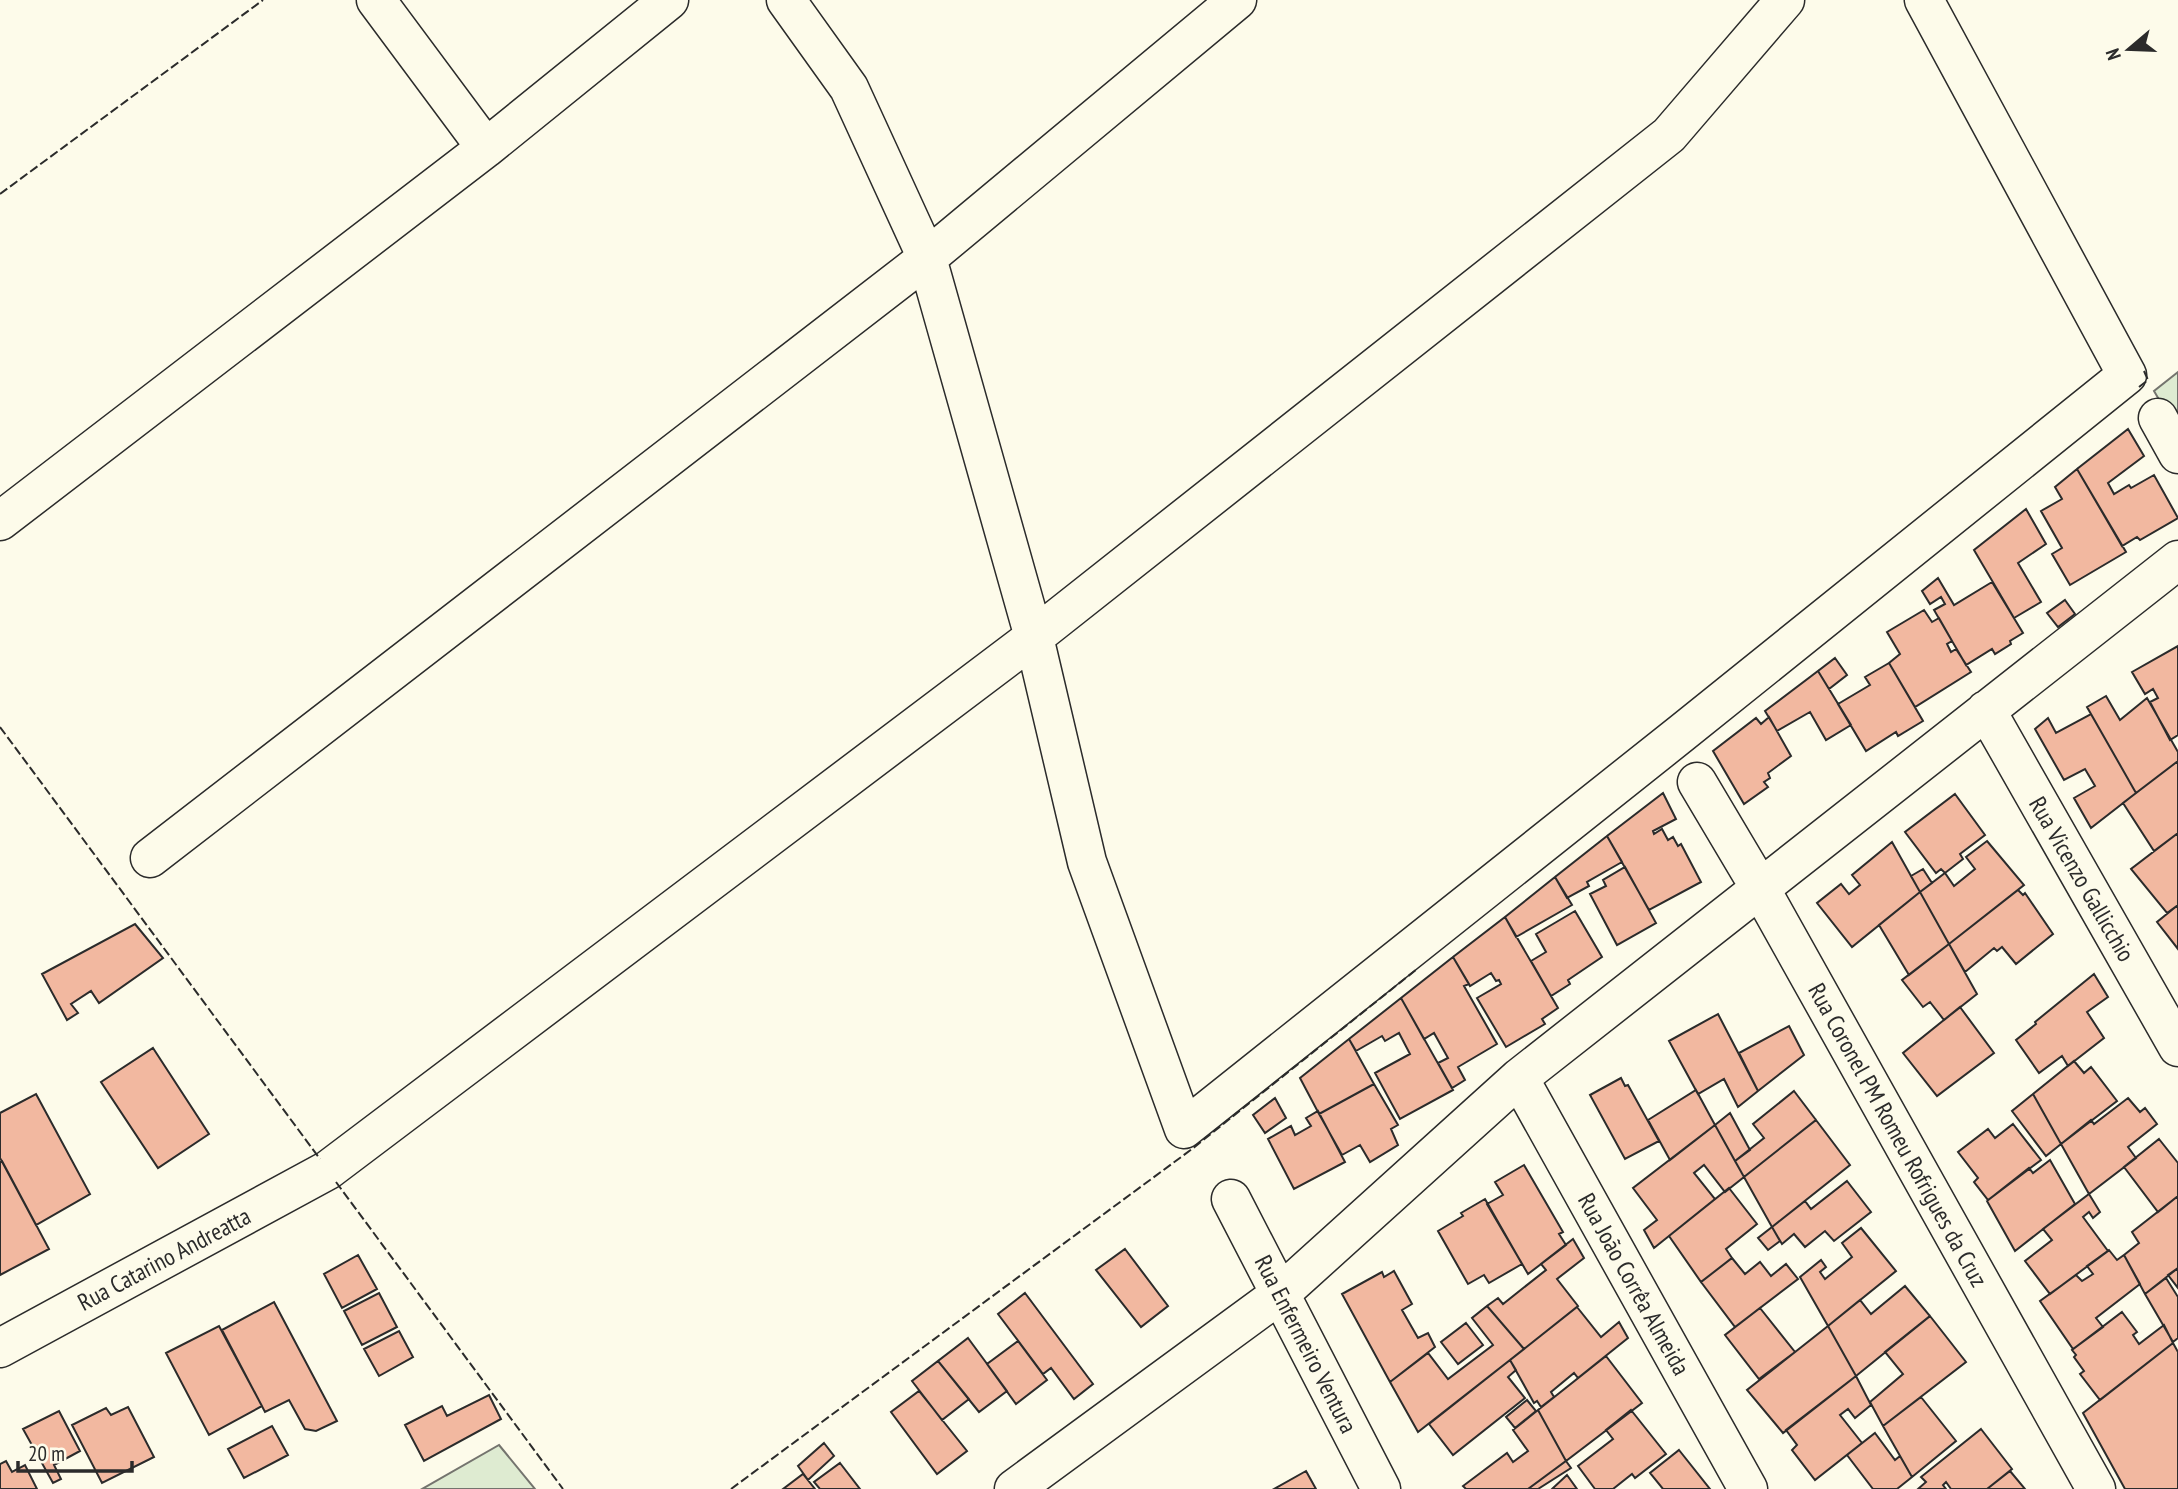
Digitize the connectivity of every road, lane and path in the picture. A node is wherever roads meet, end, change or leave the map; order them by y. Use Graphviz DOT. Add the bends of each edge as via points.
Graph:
graph roads {
  1 [pos="376,0"];
  2 [pos="669,0"];
  3 [pos="786,0"];
  4 [pos="1237,0"];
  5 [pos="1785,0"];
  6 [pos="1924,0"];
  7 [pos="486,148"];
  8 [pos="927,258"];
  9 [pos="2158,418"];
  10 [pos="2178,454"];
  11 [pos="0,521"];
  12 [pos="2178,560"];
  13 [pos="1034,637"];
  14 [pos="1986,710"];
  15 [pos="1697,782"];
  16 [pos="150,858"];
  17 [pos="1760,888"];
  18 [pos="2178,1047"];
  19 [pos="1519,1078"];
  20 [pos="1231,1199"];
  21 [pos="1280,1294"];
  22 [pos="0,1348"];
  23 [pos="1014,1489"];
  24 [pos="1381,1489"];
  25 [pos="1748,1489"];
  26 [pos="2096,1489"];
  1 -- 7 [label="street"];
  2 -- 7 [label="street"];
  3 -- 8 [label="street" via="849,88"];
  4 -- 8 [label="street"];
  5 -- 13 [label="street, Rua Catarino Andreatta" via="1669,135"];
  6 -- 13 [label="street" via="2127,375 1184,1129 1087,862"];
  7 -- 11 [label="street"];
  8 -- 13 [label="street"];
  8 -- 16 [label="street"];
  9 -- 10 [label="street"];
  12 -- 14 [label="street"];
  13 -- 22 [label="street, Rua Catarino Andreatta" via="328,1170"];
  14 -- 17 [label="street"];
  14 -- 18 [label="street, Rua Vicenzo Gallicchio"];
  15 -- 17 [label="street, Rua Coronel PM Romeu Rofrigues da Cruz"];
  17 -- 19 [label="street"];
  17 -- 26 [label="street, Rua Coronel PM Romeu Rofrigues da Cruz"];
  19 -- 21 [label="street"];
  19 -- 25 [label="street, Rua João Corrêa Almeida"];
  20 -- 21 [label="street, Rua Enfermeiro Ventura"];
  21 -- 23 [label="street"];
  21 -- 24 [label="street, Rua Enfermeiro Ventura"];
}
